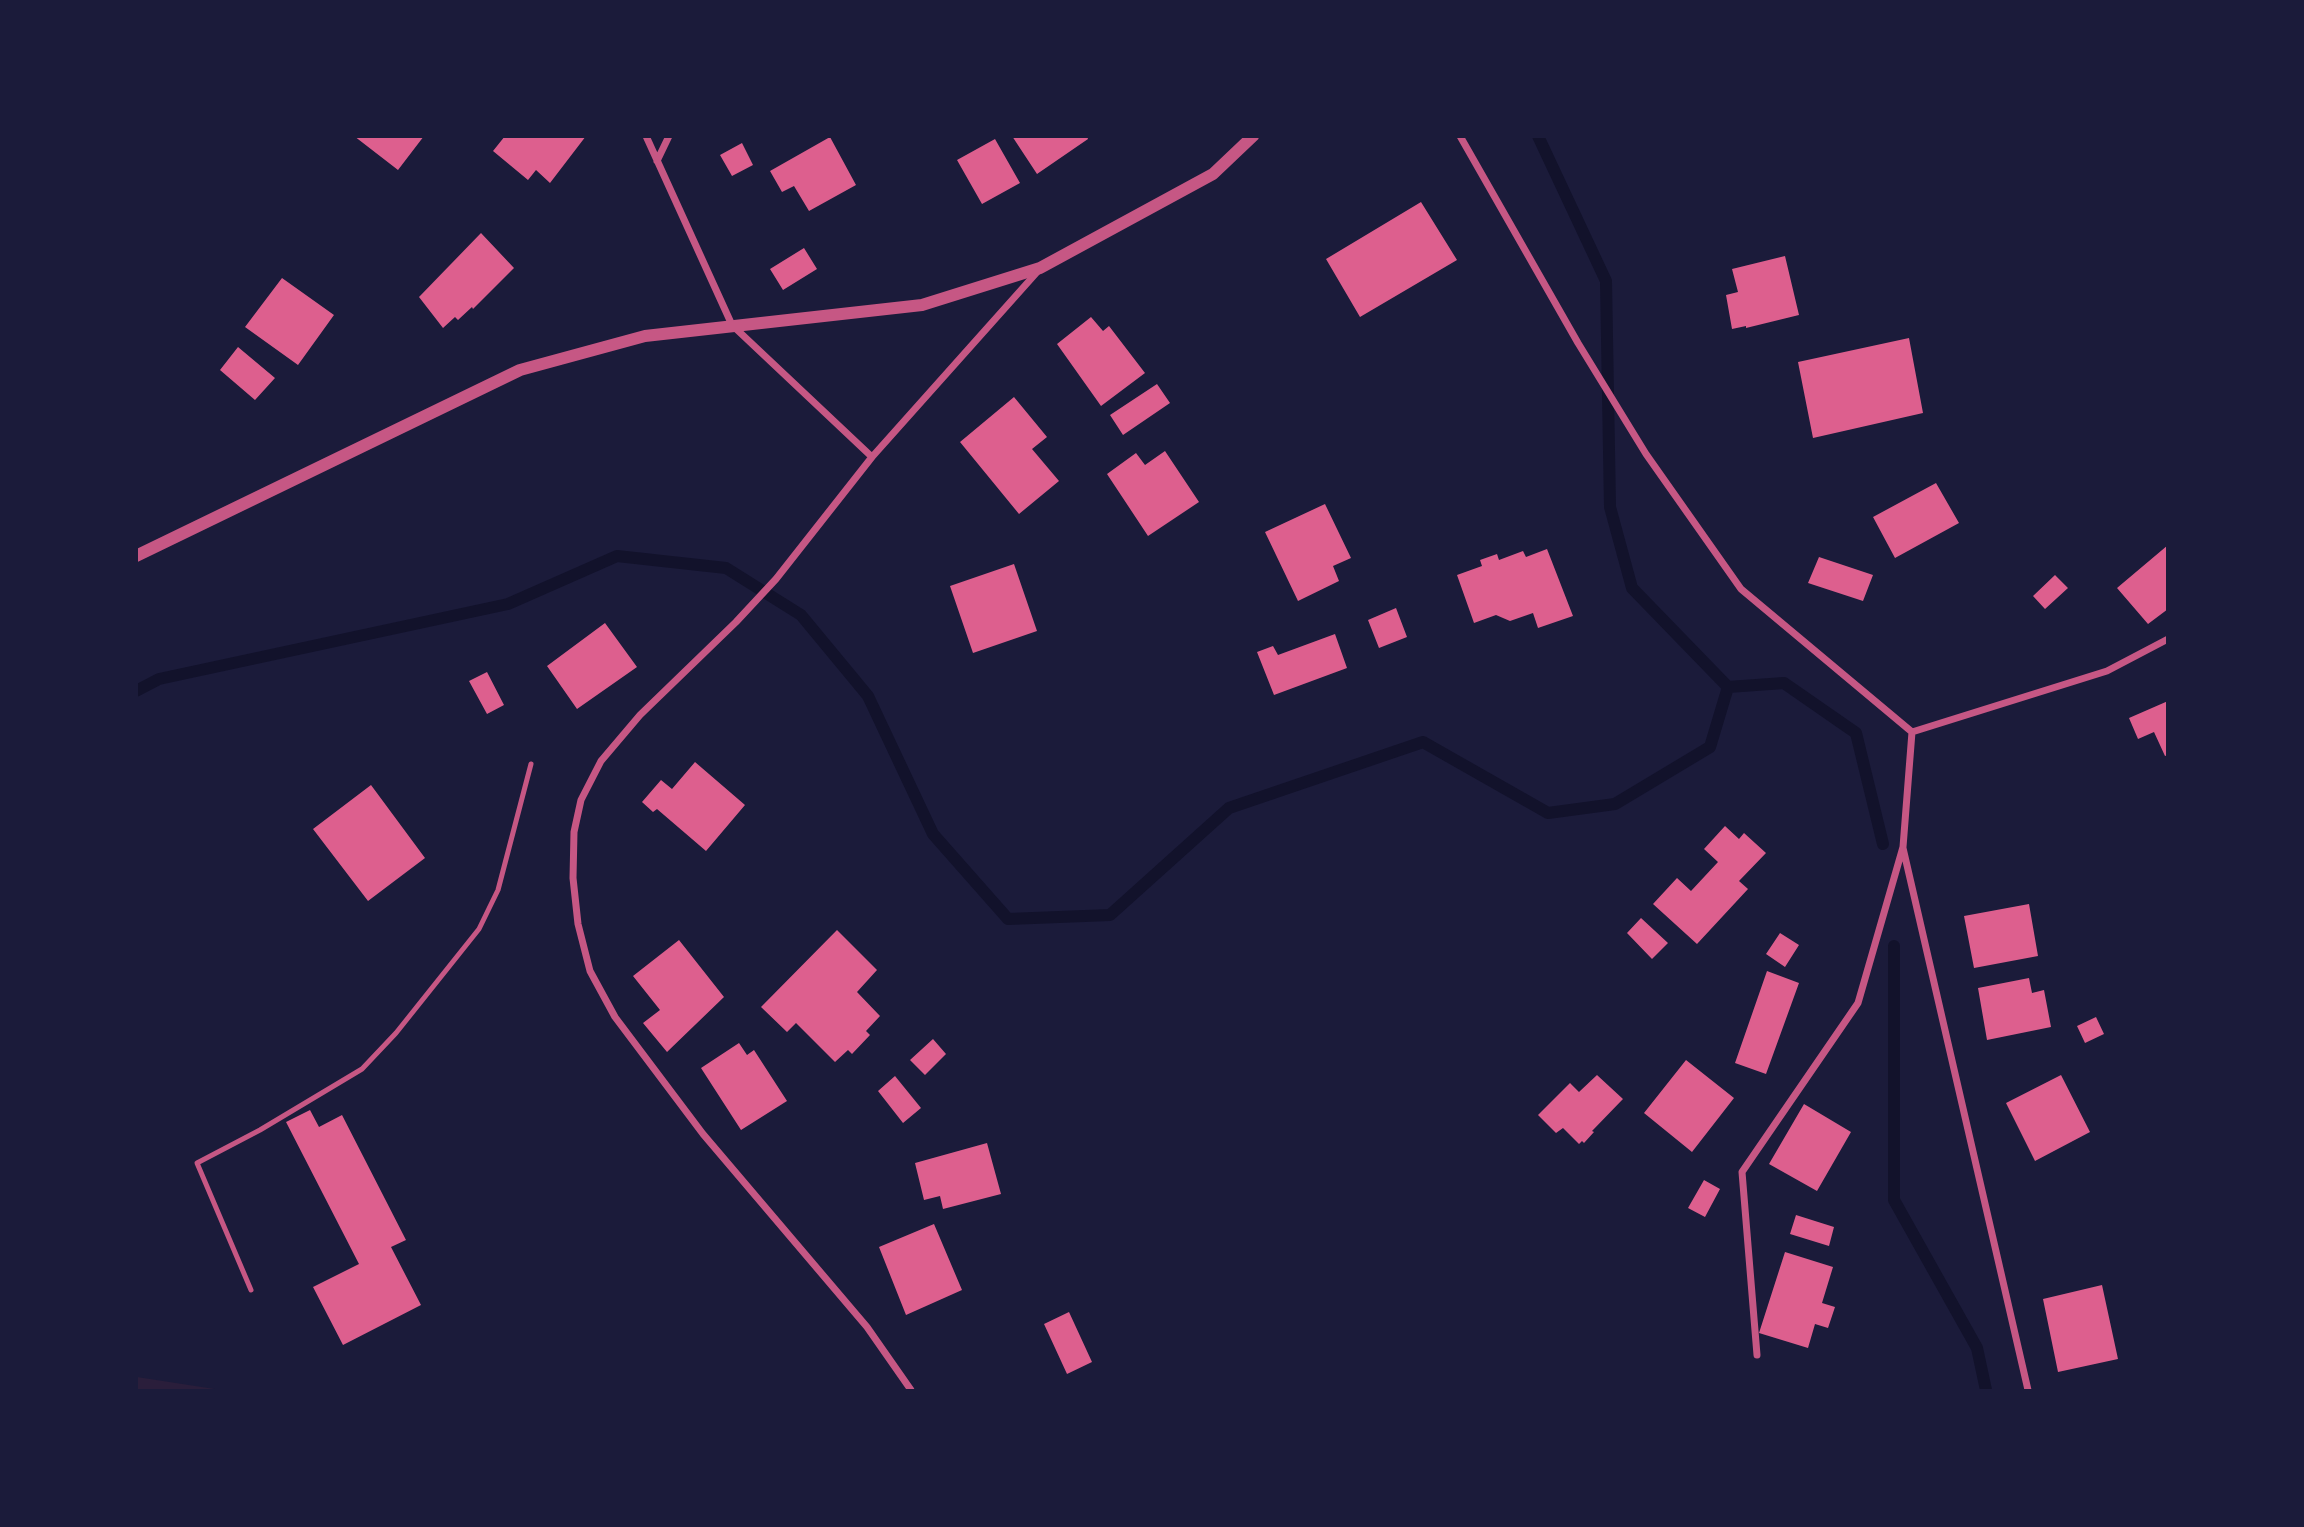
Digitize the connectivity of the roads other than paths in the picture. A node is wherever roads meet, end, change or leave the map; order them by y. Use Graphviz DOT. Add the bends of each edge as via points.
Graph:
graph roads {
  1 [pos="646,136"];
  2 [pos="669,136"];
  3 [pos="1253,136"];
  4 [pos="1460,136"];
  5 [pos="657,161"];
  6 [pos="1040,268"];
  7 [pos="732,325"];
  8 [pos="872,457"];
  9 [pos="136,556"];
  10 [pos="2168,639"];
  11 [pos="1912,732"];
  12 [pos="531,764"];
  13 [pos="1903,848"];
  14 [pos="251,1290"];
  15 [pos="1757,1355"];
  16 [pos="911,1391"];
  17 [pos="2028,1391"];
  1 -- 5 [label="street"];
  2 -- 5 [label="street"];
  3 -- 6 [label="street" via="1213,174"];
  4 -- 11 [label="street" via="1646,454 1741,589"];
  5 -- 7 [label="street"];
  6 -- 7 [label="street" via="922,305"];
  6 -- 8 [label="street"];
  7 -- 8 [label="street"];
  7 -- 9 [label="street" via="645,336 520,370"];
  8 -- 16 [label="street" via="776,579 640,715 601,761 581,800 574,832 573,878 578,925 590,971 615,1017 703,1135 867,1327"];
  10 -- 11 [label="street" via="2107,671"];
  11 -- 13 [label="street"];
  12 -- 14 [label="lane" via="498,890 479,929 396,1033 362,1069 197,1163"];
  13 -- 15 [label="street" via="1858,1003 1742,1172"];
  13 -- 17 [label="street"];
}
